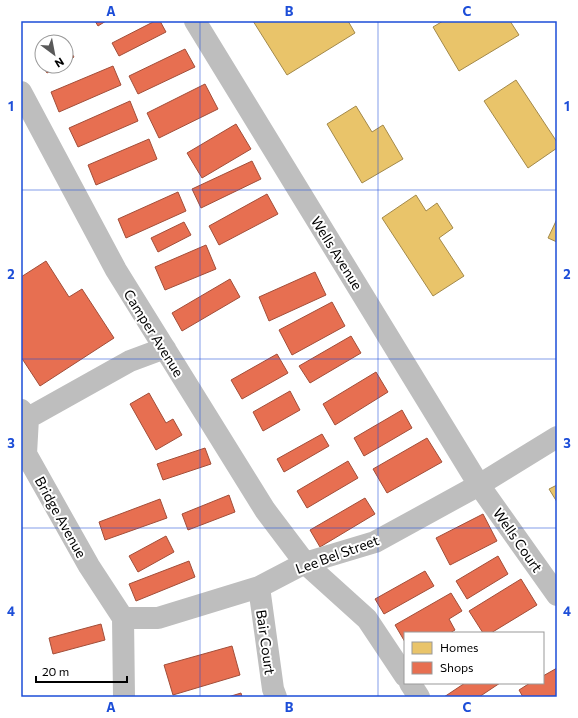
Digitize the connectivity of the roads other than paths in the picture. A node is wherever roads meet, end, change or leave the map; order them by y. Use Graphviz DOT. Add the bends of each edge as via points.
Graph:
graph roads {
  1 [pos="195,21"];
  2 [pos="21,92"];
  3 [pos="165,348"];
  4 [pos="23,416"];
  5 [pos="557,437"];
  6 [pos="479,485"];
  7 [pos="305,563"];
  8 [pos="259,587"];
  9 [pos="557,595"];
  10 [pos="123,618"];
  11 [pos="404,674"];
  12 [pos="411,684"];
  13 [pos="124,697"];
  14 [pos="276,697"];
  15 [pos="419,697"];
  1 -- 6 [label="street, Wells Avenue"];
  2 -- 3 [label="street, Camper Avenue" via="116,270"];
  3 -- 4 [label="street" via="130,361"];
  3 -- 7 [label="street, Camper Avenue" via="265,510"];
  4 -- 10 [label="street, Bridge Avenue" via="26,454 89,566"];
  5 -- 6 [label="street, Lee Bel Street"];
  6 -- 7 [label="street, Lee Bel Street" via="375,542"];
  6 -- 9 [label="street, Wells Court"];
  7 -- 8 [label="street, Lee Bel Street"];
  7 -- 11 [label="street, Camper Avenue" via="367,619"];
  8 -- 10 [label="street, Lee Bel Street" via="158,618"];
  8 -- 14 [label="street, Bair Court"];
  10 -- 13 [label="street"];
  12 -- 15 [label="street"];
}
